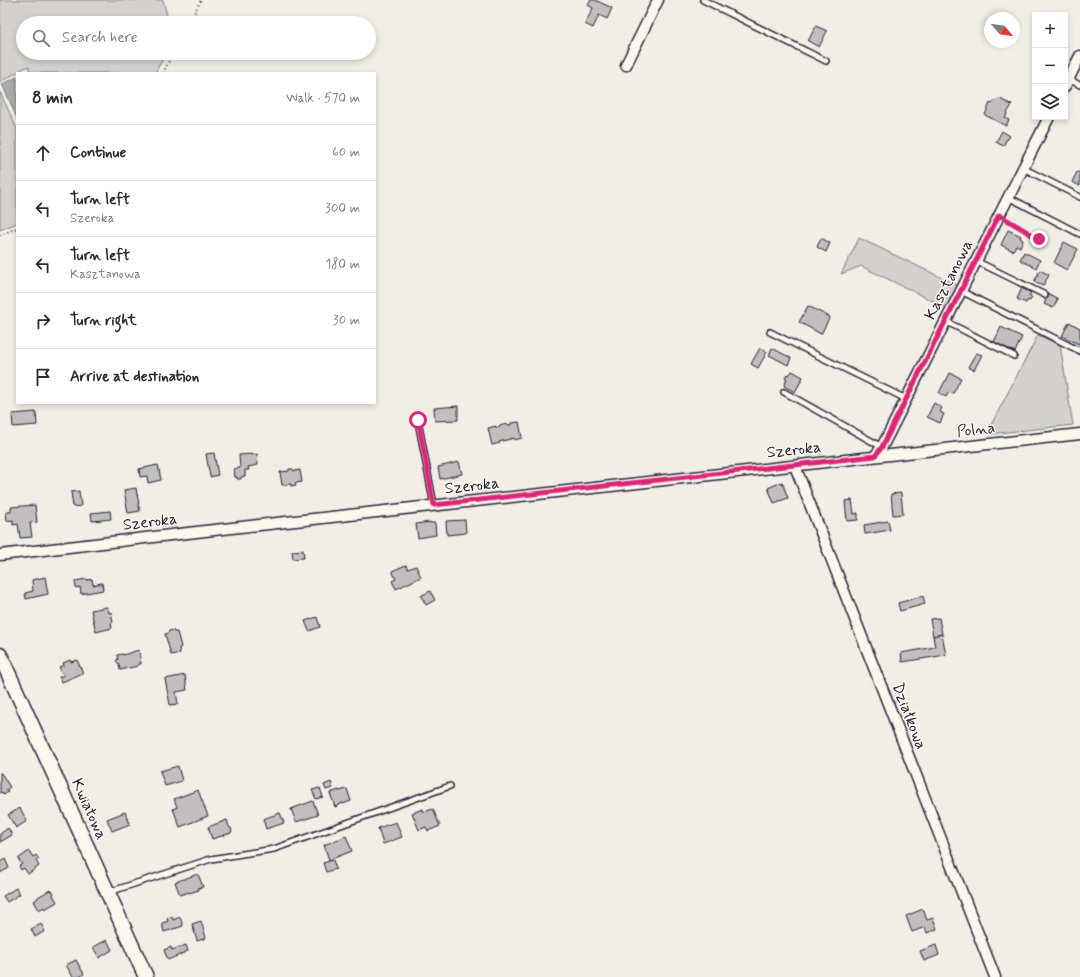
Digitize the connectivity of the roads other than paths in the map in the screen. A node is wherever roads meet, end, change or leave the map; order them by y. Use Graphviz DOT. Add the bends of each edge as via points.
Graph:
graph roads {
  1 [pos="658,0"];
  2 [pos="703,0"];
  3 [pos="1080,56"];
  4 [pos="826,61"];
  5 [pos="626,65"];
  6 [pos="1068,80"];
  7 [pos="1068,82"];
  8 [pos="1080,86"];
  9 [pos="1047,120"];
  10 [pos="1023,168"];
  11 [pos="1080,197"];
  12 [pos="1008,198"];
  13 [pos="1080,234"];
  14 [pos="976,261"];
  15 [pos="961,291"];
  16 [pos="1045,295"];
  17 [pos="945,321"];
  18 [pos="770,332"];
  19 [pos="1080,351"];
  20 [pos="1014,356"];
  21 [pos="784,392"];
  22 [pos="906,400"];
  23 [pos="418,420"];
  24 [pos="1080,434"];
  25 [pos="882,447"];
  26 [pos="875,456"];
  27 [pos="795,466"];
  28 [pos="434,505"];
  29 [pos="0,555"];
  30 [pos="0,655"];
  31 [pos="450,786"];
  32 [pos="108,893"];
  33 [pos="146,977"];
  34 [pos="995,977"];
  1 -- 5 [label="street"];
  2 -- 4 [label="lane"];
  3 -- 6 [label="street"];
  7 -- 8 [label="lane"];
  9 -- 10 [label="street, Kasztanowa"];
  10 -- 11 [label="lane"];
  10 -- 12 [label="street, Kasztanowa"];
  12 -- 13 [label="lane"];
  12 -- 14 [label="street, Kasztanowa"];
  14 -- 15 [label="street, Kasztanowa"];
  14 -- 16 [label="lane"];
  15 -- 17 [label="street, Kasztanowa"];
  15 -- 19 [label="lane"];
  17 -- 20 [label="lane"];
  17 -- 22 [label="street, Kasztanowa"];
  18 -- 22 [label="lane"];
  21 -- 25 [label="lane"];
  22 -- 25 [label="street, Kasztanowa"];
  23 -- 28 [label="lane"];
  24 -- 26 [label="street, Polna"];
  25 -- 26 [label="street, Kasztanowa"];
  26 -- 27 [label="street, Szeroka"];
  27 -- 28 [label="street, Szeroka"];
  27 -- 34 [label="street, Działkowa"];
  28 -- 29 [label="street, Szeroka"];
  30 -- 32 [label="street, Kwiatowa"];
  31 -- 32 [label="lane" via="274,849 211,859"];
  32 -- 33 [label="street, Kwiatowa"];
}
